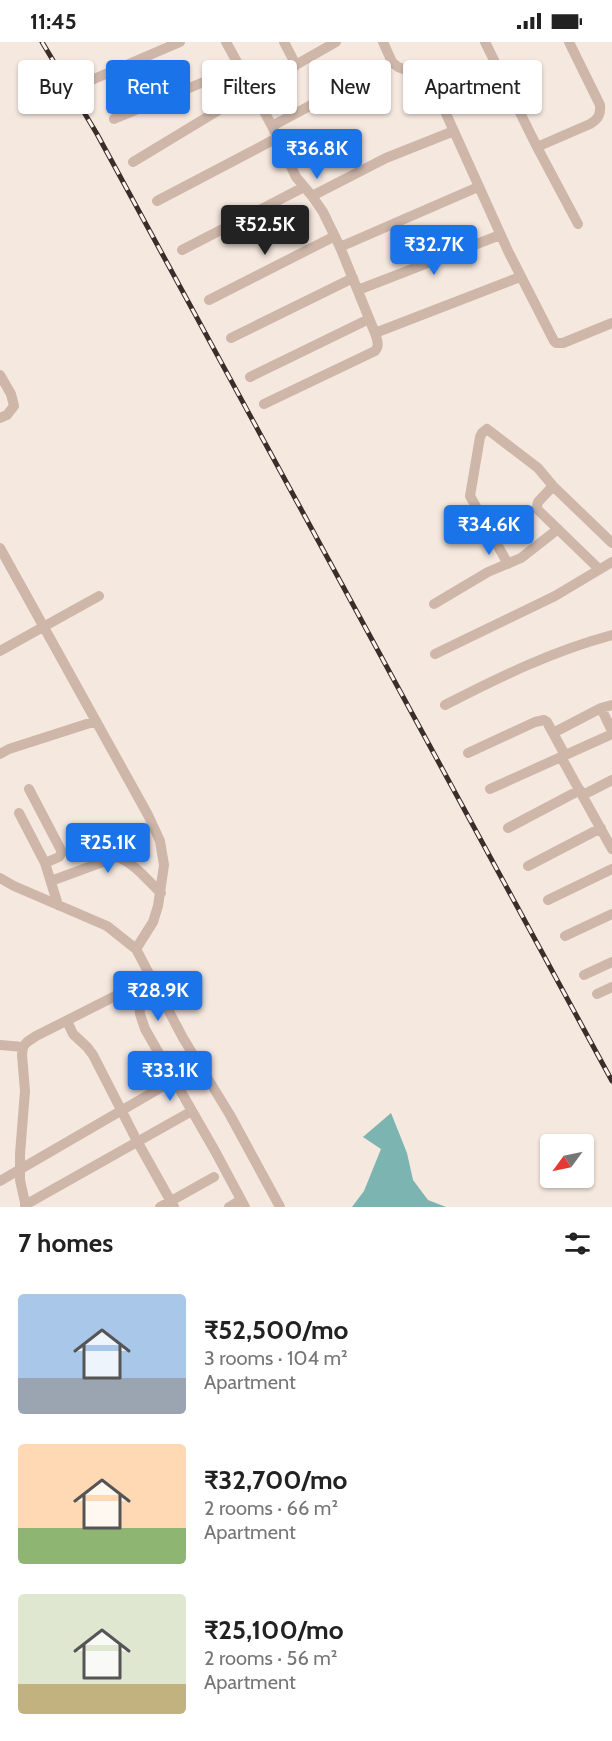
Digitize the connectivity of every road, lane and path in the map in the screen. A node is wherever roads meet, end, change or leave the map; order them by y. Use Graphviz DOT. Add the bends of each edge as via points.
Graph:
graph roads {
  1 [pos="226,42"];
  2 [pos="285,42"];
  3 [pos="336,42"];
  4 [pos="383,42"];
  5 [pos="485,42"];
  6 [pos="569,42"];
  7 [pos="176,43"];
  8 [pos="236,60"];
  9 [pos="294,60"];
  10 [pos="493,60"];
  11 [pos="392,62"];
  12 [pos="297,64"];
  13 [pos="403,69"];
  14 [pos="94,79"];
  15 [pos="202,83"];
  16 [pos="213,114"];
  17 [pos="265,114"];
  18 [pos="446,114"];
  19 [pos="520,114"];
  20 [pos="114,119"];
  21 [pos="272,126"];
  22 [pos="454,130"];
  23 [pos="277,138"];
  24 [pos="537,147"];
  25 [pos="134,162"];
  26 [pos="478,186"];
  27 [pos="304,187"];
  28 [pos="312,196"];
  29 [pos="157,201"];
  30 [pos="578,224"];
  31 [pos="500,235"];
  32 [pos="337,242"];
  33 [pos="182,250"];
  34 [pos="520,277"];
  35 [pos="353,278"];
  36 [pos="358,290"];
  37 [pos="209,300"];
  38 [pos="369,319"];
  39 [pos="612,324"];
  40 [pos="375,333"];
  41 [pos="231,338"];
  42 [pos="0,375"];
  43 [pos="250,377"];
  44 [pos="264,404"];
  45 [pos="0,418"];
  46 [pos="553,486"];
  47 [pos="558,529"];
  48 [pos="612,543"];
  49 [pos="0,548"];
  50 [pos="612,562"];
  51 [pos="508,564"];
  52 [pos="599,569"];
  53 [pos="99,596"];
  54 [pos="434,604"];
  55 [pos="44,626"];
  56 [pos="612,635"];
  57 [pos="0,651"];
  58 [pos="435,654"];
  59 [pos="445,705"];
  60 [pos="612,705"];
  61 [pos="601,708"];
  62 [pos="96,721"];
  63 [pos="612,732"];
  64 [pos="553,733"];
  65 [pos="468,753"];
  66 [pos="0,754"];
  67 [pos="563,756"];
  68 [pos="612,780"];
  69 [pos="29,789"];
  70 [pos="490,789"];
  71 [pos="581,793"];
  72 [pos="19,813"];
  73 [pos="508,828"];
  74 [pos="601,828"];
  75 [pos="612,849"];
  76 [pos="45,863"];
  77 [pos="528,866"];
  78 [pos="612,869"];
  79 [pos="0,878"];
  80 [pos="51,882"];
  81 [pos="161,893"];
  82 [pos="548,900"];
  83 [pos="58,905"];
  84 [pos="612,914"];
  85 [pos="565,936"];
  86 [pos="136,949"];
  87 [pos="612,962"];
  88 [pos="584,975"];
  89 [pos="151,978"];
  90 [pos="138,985"];
  91 [pos="612,987"];
  92 [pos="597,994"];
  93 [pos="67,1021"];
  94 [pos="0,1045"];
  95 [pos="23,1047"];
  96 [pos="174,1080"];
  97 [pos="121,1110"];
  98 [pos="192,1111"];
  99 [pos="137,1142"];
  100 [pos="20,1168"];
  101 [pos="214,1178"];
  102 [pos="0,1181"];
  103 [pos="172,1204"];
  104 [pos="243,1204"];
  105 [pos="26,1206"];
  106 [pos="160,1207"];
  107 [pos="229,1207"];
  108 [pos="280,1207"];
  1 -- 8 [label="street"];
  2 -- 9 [label="street"];
  3 -- 12 [label="street"];
  4 -- 11 [label="street"];
  5 -- 10 [label="street"];
  6 -- 24 [label="street" via="601,113 590,124"];
  7 -- 14 [label="street"];
  11 -- 13 [label="street"];
  11 -- 21 [label="street"];
  15 -- 20 [label="street"];
  16 -- 25 [label="street"];
  17 -- 21 [label="street"];
  18 -- 22 [label="street"];
  19 -- 24 [label="street"];
  21 -- 23 [label="street"];
  22 -- 26 [label="street"];
  22 -- 28 [label="street" via="386,158"];
  23 -- 27 [label="street"];
  23 -- 29 [label="street"];
  24 -- 30 [label="street"];
  26 -- 31 [label="street"];
  26 -- 32 [label="street"];
  27 -- 28 [label="street"];
  27 -- 33 [label="street"];
  28 -- 32 [label="street"];
  31 -- 34 [label="street"];
  31 -- 36 [label="street"];
  32 -- 35 [label="street"];
  32 -- 37 [label="street"];
  34 -- 39 [label="street" via="556,343"];
  34 -- 40 [label="street"];
  35 -- 36 [label="street"];
  35 -- 41 [label="street"];
  36 -- 38 [label="street"];
  38 -- 40 [label="street"];
  38 -- 43 [label="street"];
  40 -- 44 [label="street" via="375,351"];
  42 -- 45 [label="street" via="14,406"];
  46 -- 47 [label="street" via="537,507"];
  46 -- 48 [label="street"];
  46 -- 51 [label="street" via="538,468 484,430 470,496"];
  47 -- 51 [label="street"];
  47 -- 52 [label="street"];
  49 -- 55 [label="street"];
  50 -- 52 [label="street"];
  51 -- 54 [label="street"];
  52 -- 58 [label="street" via="555,596"];
  53 -- 55 [label="street"];
  55 -- 57 [label="street"];
  55 -- 62 [label="street"];
  56 -- 59 [label="street" via="539,659"];
  60 -- 61 [label="street"];
  61 -- 63 [label="street"];
  61 -- 64 [label="street"];
  62 -- 66 [label="street"];
  62 -- 81 [label="street" via="160,841 164,864"];
  63 -- 67 [label="street"];
  64 -- 65 [label="street" via="547,722 540,720"];
  64 -- 67 [label="street"];
  67 -- 70 [label="street"];
  67 -- 71 [label="street"];
  68 -- 71 [label="street"];
  69 -- 76 [label="street" via="62,852"];
  71 -- 73 [label="street"];
  71 -- 74 [label="street"];
  72 -- 76 [label="street"];
  74 -- 75 [label="street"];
  74 -- 77 [label="street"];
  76 -- 80 [label="street"];
  78 -- 82 [label="street"];
  79 -- 83 [label="street"];
  80 -- 81 [label="street" via="116,856"];
  80 -- 83 [label="street"];
  81 -- 86 [label="street" via="153,922"];
  83 -- 86 [label="street" via="107,926"];
  84 -- 85 [label="street"];
  86 -- 89 [label="street"];
  87 -- 88 [label="street"];
  89 -- 90 [label="street"];
  89 -- 108 [label="street"];
  90 -- 93 [label="street"];
  90 -- 96 [label="street" via="145,1029"];
  91 -- 92 [label="street"];
  93 -- 95 [label="street"];
  93 -- 97 [label="street" via="93,1056"];
  94 -- 95 [label="street"];
  95 -- 100 [label="street" via="25,1091"];
  96 -- 97 [label="street"];
  96 -- 98 [label="street"];
  97 -- 99 [label="street"];
  97 -- 100 [label="street"];
  98 -- 99 [label="street"];
  98 -- 104 [label="street"];
  99 -- 103 [label="street"];
  99 -- 105 [label="street"];
  100 -- 102 [label="street"];
  100 -- 105 [label="street"];
  101 -- 103 [label="street"];
  103 -- 106 [label="street"];
  104 -- 107 [label="street"];
}
